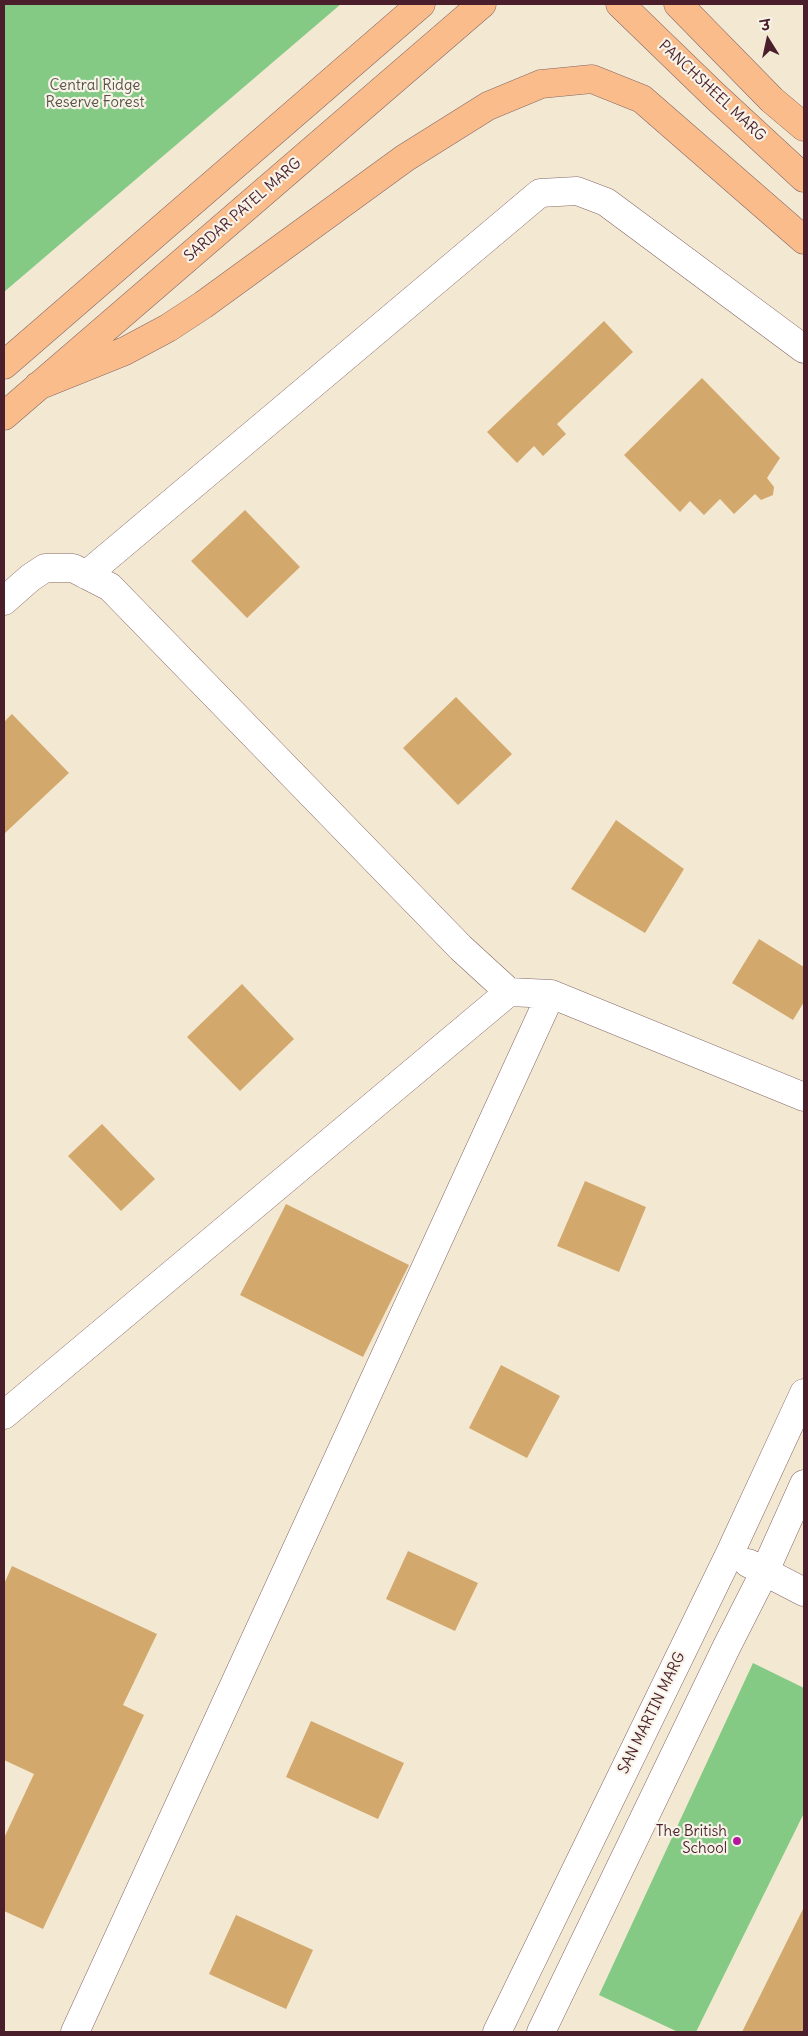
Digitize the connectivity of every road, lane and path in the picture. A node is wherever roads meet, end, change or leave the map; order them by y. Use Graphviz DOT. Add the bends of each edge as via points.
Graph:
graph roads {
  1 [pos="482,4"];
  2 [pos="620,4"];
  3 [pos="684,7"];
  4 [pos="411,9"];
  5 [pos="804,127"];
  6 [pos="804,178"];
  7 [pos="804,240"];
  8 [pos="804,349"];
  9 [pos="4,365"];
  10 [pos="38,386"];
  11 [pos="4,416"];
  12 [pos="86,575"];
  13 [pos="4,601"];
  14 [pos="509,992"];
  15 [pos="551,994"];
  16 [pos="804,1097"];
  17 [pos="804,1393"];
  18 [pos="4,1415"];
  19 [pos="804,1484"];
  20 [pos="730,1552"];
  21 [pos="764,1573"];
  22 [pos="803,1591"];
  23 [pos="75,2032"];
  24 [pos="497,2032"];
  25 [pos="541,2032"];
  1 -- 10 [label="main road, SARDAR PATEL MARG"];
  2 -- 6 [label="main road, PANCHSHEEL MARG"];
  3 -- 5 [label="main road" via="772,100"];
  4 -- 9 [label="main road"];
  7 -- 10 [label="main road" via="642,99 592,79 541,84 488,106 405,158 168,328 125,351"];
  8 -- 12 [label="street" via="606,202 577,191 540,193"];
  10 -- 11 [label="main road, SARDAR PATEL MARG"];
  12 -- 13 [label="street" via="73,568 45,568"];
  12 -- 14 [label="street" via="110,587 461,948"];
  14 -- 15 [label="street"];
  14 -- 18 [label="street"];
  15 -- 16 [label="street"];
  15 -- 23 [label="street"];
  17 -- 20 [label="street, SAN MARTIN MARG"];
  19 -- 21 [label="street"];
  20 -- 21 [label="street"];
  20 -- 24 [label="street, SAN MARTIN MARG"];
  21 -- 22 [label="street"];
  21 -- 25 [label="street"];
}
